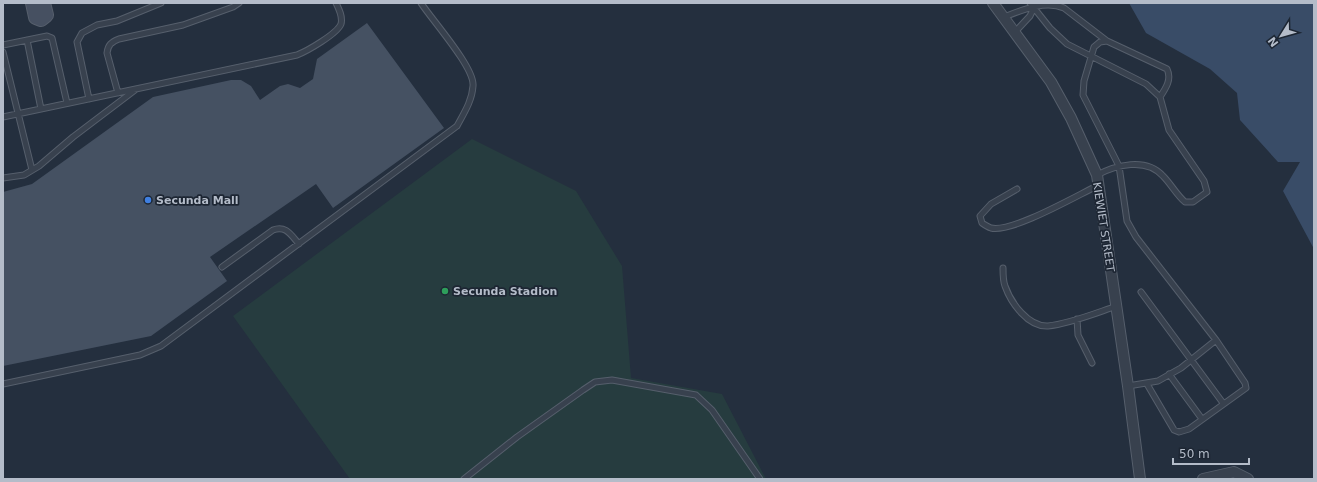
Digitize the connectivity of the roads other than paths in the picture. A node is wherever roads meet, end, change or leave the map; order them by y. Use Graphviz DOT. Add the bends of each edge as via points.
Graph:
graph roads {
  1 [pos="33,3"];
  2 [pos="43,3"];
  3 [pos="161,3"];
  4 [pos="239,3"];
  5 [pos="336,3"];
  6 [pos="421,3"];
  7 [pos="993,3"];
  8 [pos="1034,4"];
  9 [pos="1004,17"];
  10 [pos="1015,32"];
  11 [pos="26,40"];
  12 [pos="1107,41"];
  13 [pos="3,45"];
  14 [pos="3,52"];
  15 [pos="1091,56"];
  16 [pos="137,89"];
  17 [pos="118,93"];
  18 [pos="1160,97"];
  19 [pos="89,99"];
  20 [pos="67,104"];
  21 [pos="41,109"];
  22 [pos="17,114"];
  23 [pos="3,117"];
  24 [pos="1119,166"];
  25 [pos="32,170"];
  26 [pos="1097,175"];
  27 [pos="3,178"];
  28 [pos="1097,186"];
  29 [pos="1017,189"];
  30 [pos="299,244"];
  31 [pos="222,267"];
  32 [pos="1003,268"];
  33 [pos="1141,292"];
  34 [pos="1117,306"];
  35 [pos="1077,319"];
  36 [pos="1216,340"];
  37 [pos="1191,359"];
  38 [pos="1092,363"];
  39 [pos="1169,374"];
  40 [pos="3,384"];
  41 [pos="1147,384"];
  42 [pos="1128,386"];
  43 [pos="1223,403"];
  44 [pos="1202,419"];
  45 [pos="1242,477"];
  46 [pos="464,479"];
  47 [pos="760,479"];
  48 [pos="1140,479"];
  49 [pos="1203,479"];
  1 -- 2 [label="street" via="36,17 41,19 46,15"];
  3 -- 19 [label="lane" via="117,21 97,24 82,32 77,42"];
  4 -- 17 [label="lane" via="233,8 200,19 111,43 107,47 107,53"];
  5 -- 16 [label="lane" via="342,18 339,27 309,50 297,55"];
  6 -- 30 [label="lane" via="469,68 474,84 471,101 457,126"];
  7 -- 9 [label="street, KIEWIET STREET"];
  8 -- 9 [label="lane"];
  8 -- 10 [label="lane" via="1030,16"];
  8 -- 12 [label="lane" via="1064,8"];
  8 -- 15 [label="lane" via="1050,28"];
  9 -- 10 [label="street, KIEWIET STREET"];
  10 -- 26 [label="street, KIEWIET STREET" via="1051,82"];
  11 -- 13 [label="lane"];
  11 -- 20 [label="lane" via="47,36 53,40"];
  11 -- 21 [label="lane"];
  12 -- 15 [label="lane" via="1100,42 1094,47"];
  12 -- 18 [label="lane" via="1167,68 1167,86"];
  14 -- 22 [label="lane"];
  15 -- 18 [label="lane" via="1146,84"];
  15 -- 24 [label="lane" via="1083,95"];
  16 -- 17 [label="lane"];
  16 -- 25 [label="lane"];
  17 -- 19 [label="lane"];
  18 -- 24 [label="lane" via="1172,135 1204,181 1207,192 1193,202 1185,202 1157,170 1138,165"];
  19 -- 20 [label="lane"];
  20 -- 21 [label="lane"];
  21 -- 22 [label="lane"];
  22 -- 23 [label="lane"];
  22 -- 25 [label="lane"];
  24 -- 26 [label="lane"];
  24 -- 36 [label="lane" via="1124,208 1131,230"];
  25 -- 27 [label="lane" via="24,175"];
  26 -- 28 [label="street, KIEWIET STREET"];
  28 -- 29 [label="lane" via="1030,218 1000,228 991,228 982,223 980,216 987,206"];
  28 -- 34 [label="street, KIEWIET STREET"];
  30 -- 31 [label="lane" via="286,230 278,228"];
  30 -- 40 [label="lane" via="151,351"];
  32 -- 35 [label="lane" via="1004,284 1008,293 1017,308 1035,324 1047,326"];
  33 -- 37 [label="lane"];
  34 -- 35 [label="lane"];
  34 -- 42 [label="street, KIEWIET STREET"];
  35 -- 38 [label="lane" via="1078,335"];
  36 -- 37 [label="lane"];
  36 -- 43 [label="lane" via="1246,385 1244,390"];
  37 -- 39 [label="lane"];
  37 -- 43 [label="lane"];
  39 -- 41 [label="lane"];
  39 -- 44 [label="lane"];
  41 -- 42 [label="lane"];
  41 -- 44 [label="lane" via="1176,432 1182,432"];
  42 -- 48 [label="street, KIEWIET STREET"];
  43 -- 44 [label="lane"];
  45 -- 49 [label="street" via="1229,472"];
  46 -- 47 [label="lane" via="583,390 595,382 612,380 696,395 712,410"];
}
